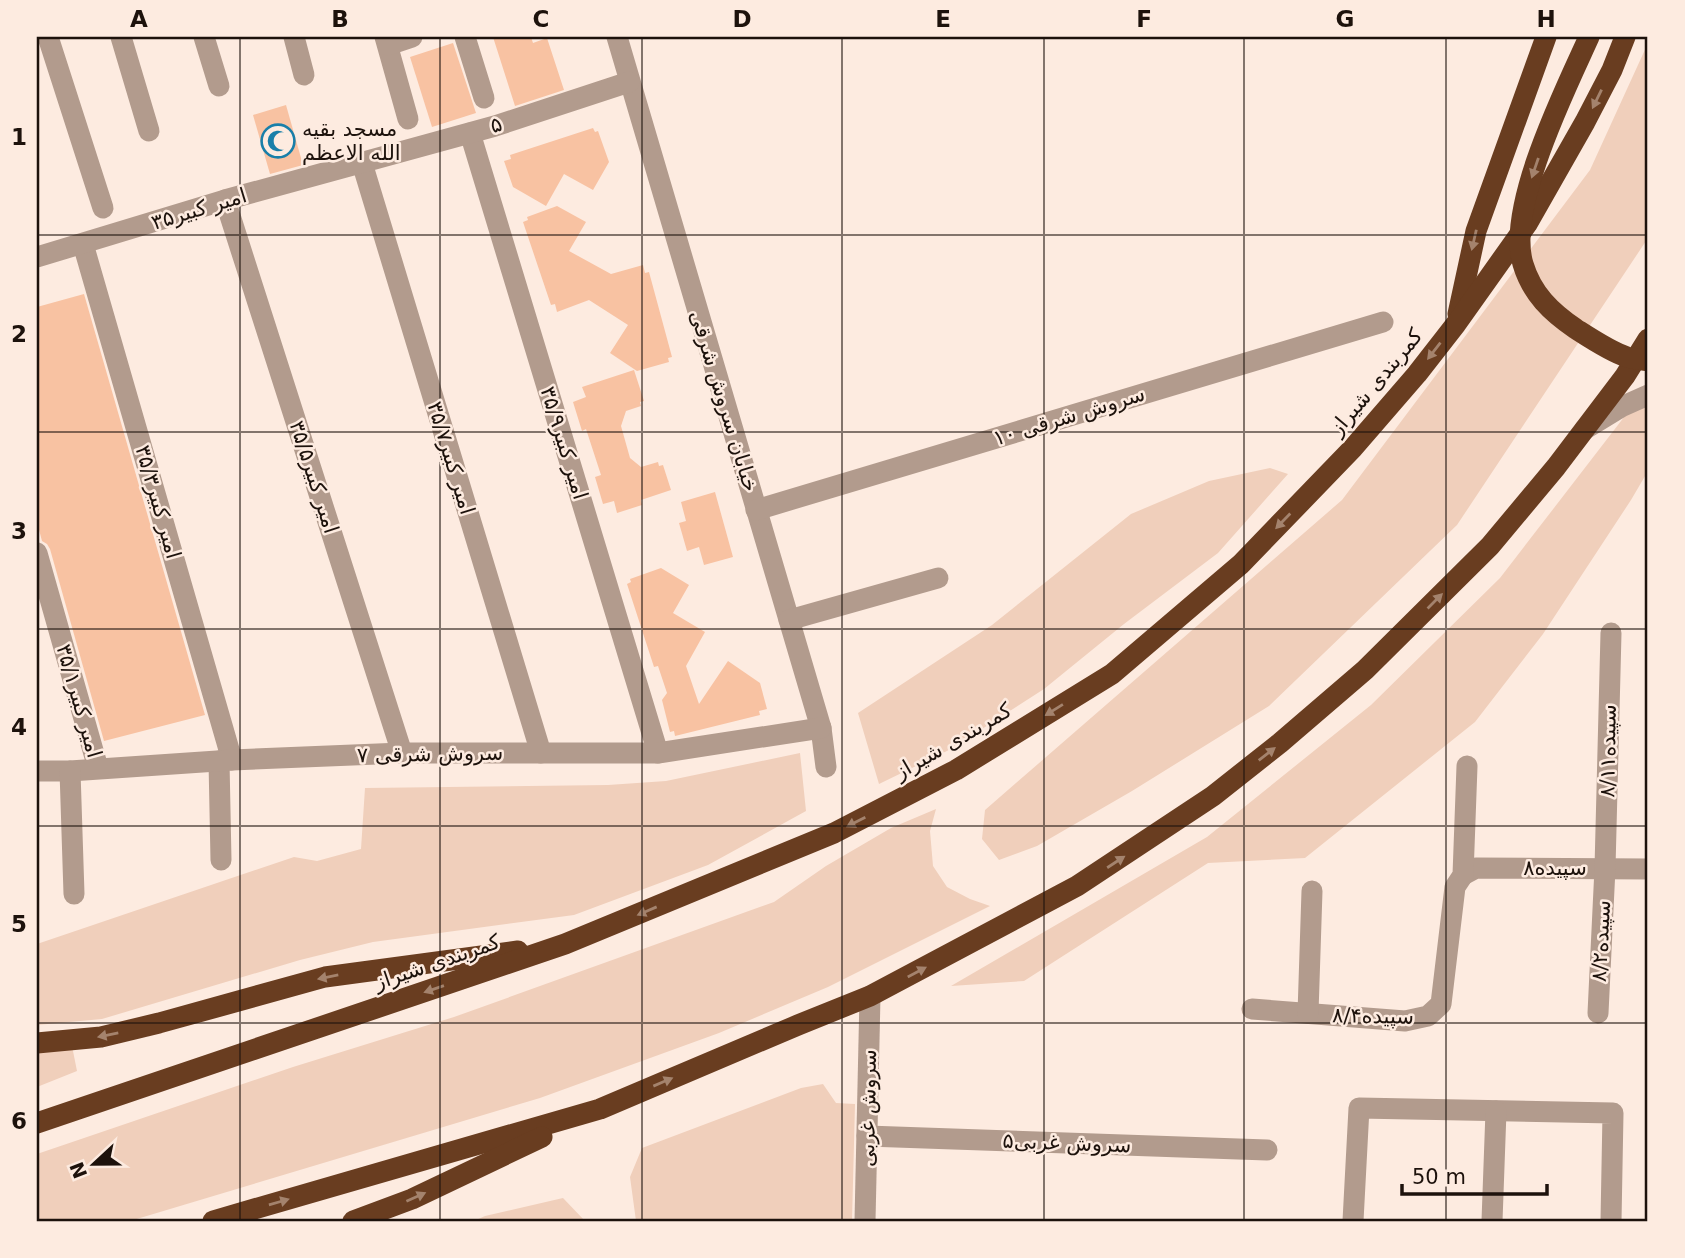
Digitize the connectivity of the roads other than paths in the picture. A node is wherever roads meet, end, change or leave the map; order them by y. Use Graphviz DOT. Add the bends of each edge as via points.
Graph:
graph roads {
  1 [pos="48,37"];
  2 [pos="121,37"];
  3 [pos="204,37"];
  4 [pos="293,37"];
  5 [pos="412,37"];
  6 [pos="466,37"];
  7 [pos="617,37"];
  8 [pos="1546,37"];
  9 [pos="1589,37"];
  10 [pos="1625,37"];
  11 [pos="386,41"];
  12 [pos="304,75"];
  13 [pos="629,82"];
  14 [pos="219,86"];
  15 [pos="484,99"];
  16 [pos="408,119"];
  17 [pos="149,131"];
  18 [pos="470,133"];
  19 [pos="362,163"];
  20 [pos="225,200"];
  21 [pos="103,208"];
  22 [pos="83,244"];
  23 [pos="37,257"];
  24 [pos="1383,322"];
  25 [pos="1456,324"];
  26 [pos="1648,339"];
  27 [pos="1648,361"];
  28 [pos="1648,395"];
  29 [pos="1585,429"];
  30 [pos="756,510"];
  31 [pos="37,554"];
  32 [pos="938,578"];
  33 [pos="789,620"];
  34 [pos="1611,633"];
  35 [pos="821,728"];
  36 [pos="402,753"];
  37 [pos="541,753"];
  38 [pos="658,753"];
  39 [pos="225,761"];
  40 [pos="1467,766"];
  41 [pos="826,767"];
  42 [pos="98,768"];
  43 [pos="37,771"];
  44 [pos="69,771"];
  45 [pos="221,860"];
  46 [pos="1605,868"];
  47 [pos="1648,869"];
  48 [pos="1463,875"];
  49 [pos="1312,891"];
  50 [pos="74,894"];
  51 [pos="565,944"];
  52 [pos="870,996"];
  53 [pos="1252,1009"];
  54 [pos="1308,1013"];
  55 [pos="1598,1013"];
  56 [pos="37,1043"];
  57 [pos="600,1109"];
  58 [pos="1496,1111"];
  59 [pos="37,1124"];
  60 [pos="867,1136"];
  61 [pos="1267,1150"];
  62 [pos="214,1221"];
  63 [pos="353,1221"];
  64 [pos="865,1221"];
  65 [pos="1353,1221"];
  66 [pos="1492,1221"];
  67 [pos="1611,1221"];
  1 -- 21 [label="street"];
  2 -- 17 [label="street"];
  3 -- 14 [label="street"];
  4 -- 12 [label="street"];
  5 -- 11 [label="street"];
  6 -- 15 [label="street"];
  7 -- 13 [label="street, خیابان سروش شرقی"];
  8 -- 25 [label="highway, one-way" via="1476,231"];
  9 -- 27 [label="highway, one-way, bridge" via="1552,119 1527,192 1520,229 1522,263 1536,295 1556,316 1626,357"];
  10 -- 25 [label="highway, کمربندی شیراز, one-way" via="1586,122 1527,224"];
  11 -- 16 [label="street"];
  13 -- 18 [label="street, ۵"];
  13 -- 30 [label="street, خیابان سروش شرقی"];
  18 -- 19 [label="street, ۵"];
  18 -- 38 [label="street, امیر کبیر۳۵/۹"];
  19 -- 20 [label="street, امیر کبیر۳۵"];
  19 -- 37 [label="street, امیر کبیر۳۵/۷"];
  20 -- 22 [label="street, امیر کبیر۳۵"];
  20 -- 36 [label="street, امیر کبیر۳۵/۵"];
  22 -- 23 [label="street, امیر کبیر۳۵"];
  22 -- 39 [label="street, امیر کبیر۳۵/۳"];
  24 -- 30 [label="street, سروش شرقی ۱۰"];
  25 -- 51 [label="highway, کمربندی شیراز, one-way" via="1353,448 1241,564 1112,674 956,771 834,833"];
  26 -- 29 [label="highway"];
  28 -- 29 [label="street"];
  52 -- 29 [label="highway, one-way" via="1077,887 1213,796 1280,743 1365,670 1490,546"];
  30 -- 33 [label="street, خیابان سروش شرقی"];
  31 -- 42 [label="street, امیر کبیر۳۵/۱"];
  32 -- 33 [label="street"];
  33 -- 35 [label="street, خیابان سروش شرقی"];
  34 -- 46 [label="street, سپیده۸/۱۱"];
  35 -- 38 [label="street, سروش شرقی ۷"];
  35 -- 41 [label="street, خیابان سروش شرقی"];
  36 -- 37 [label="street, سروش شرقی ۷"];
  36 -- 39 [label="street, سروش شرقی ۷"];
  37 -- 38 [label="street, سروش شرقی ۷"];
  39 -- 42 [label="street, سروش شرقی ۷"];
  39 -- 45 [label="street, امیر کبیر۳۵/۳"];
  40 -- 48 [label="street, سپیده۸/۴"];
  42 -- 44 [label="street, سروش شرقی ۷"];
  43 -- 44 [label="street, سروش شرقی ۷"];
  44 -- 50 [label="street"];
  46 -- 47 [label="street, سپیده۸"];
  46 -- 48 [label="street, سپیده۸" via="1476,868"];
  46 -- 55 [label="street, سپیده۸/۲"];
  48 -- 54 [label="street, سپیده۸/۴" via="1455,887 1441,1004 1428,1016 1405,1021"];
  49 -- 54 [label="street"];
  51 -- 56 [label="highway, one-way" via="325,977 102,1037"];
  51 -- 59 [label="highway, کمربندی شیراز, one-way"];
  57 -- 52 [label="highway, one-way"];
  52 -- 60 [label="street, سروش غربی"];
  53 -- 54 [label="street, سپیده۸/۴"];
  62 -- 57 [label="highway, one-way"];
  63 -- 57 [label="highway, one-way" via="412,1199"];
  58 -- 65 [label="street" via="1359,1108"];
  58 -- 66 [label="street"];
  58 -- 67 [label="street" via="1613,1113"];
  60 -- 61 [label="street, سروش غربی۵"];
  60 -- 64 [label="street, سروش غربی"];
}
